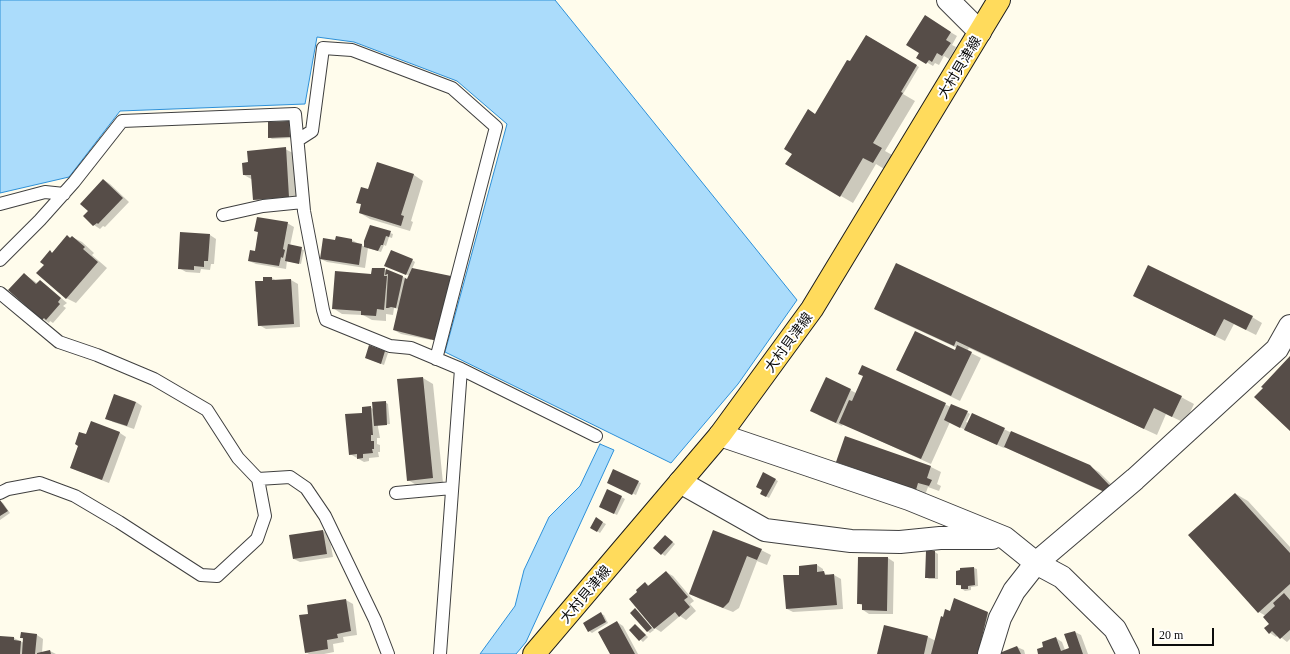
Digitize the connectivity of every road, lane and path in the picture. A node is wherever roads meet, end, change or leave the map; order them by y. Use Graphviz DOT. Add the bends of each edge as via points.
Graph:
graph roads {
  1 [pos="948,0"];
  2 [pos="999,0"];
  3 [pos="980,32"];
  4 [pos="298,140"];
  5 [pos="64,194"];
  6 [pos="304,202"];
  7 [pos="0,204"];
  8 [pos="223,215"];
  9 [pos="0,260"];
  10 [pos="0,293"];
  11 [pos="1290,326"];
  12 [pos="436,359"];
  13 [pos="461,369"];
  14 [pos="596,436"];
  15 [pos="720,436"];
  16 [pos="258,479"];
  17 [pos="680,482"];
  18 [pos="452,488"];
  19 [pos="0,493"];
  20 [pos="396,493"];
  21 [pos="1005,538"];
  22 [pos="1036,563"];
  23 [pos="388,654"];
  24 [pos="440,654"];
  25 [pos="534,654"];
  26 [pos="989,654"];
  27 [pos="1128,654"];
  1 -- 3 [label="street"];
  2 -- 3 [label="main road, 大村貝津線"];
  3 -- 15 [label="main road, 大村貝津線" via="812,309"];
  4 -- 5 [label="lane" via="295,114 122,121"];
  4 -- 6 [label="lane"];
  4 -- 12 [label="lane" via="312,131 323,48 352,50 452,88 496,127"];
  5 -- 7 [label="lane" via="45,192"];
  5 -- 9 [label="lane"];
  6 -- 8 [label="lane" via="263,206"];
  6 -- 12 [label="lane" via="326,320 390,346 411,348"];
  10 -- 16 [label="lane" via="59,342 154,379 207,410 238,458"];
  11 -- 22 [label="street" via="1277,349 1135,479"];
  12 -- 13 [label="lane"];
  13 -- 14 [label="lane"];
  13 -- 18 [label="lane"];
  15 -- 17 [label="main road, 大村貝津線"];
  15 -- 21 [label="street" via="909,499"];
  16 -- 19 [label="lane" via="265,516 257,539 217,576 201,575 75,496 40,483"];
  16 -- 23 [label="lane" via="290,477 306,488 325,516 375,620"];
  17 -- 21 [label="street" via="765,530 851,541"];
  17 -- 25 [label="main road, 大村貝津線"];
  18 -- 20 [label="lane"];
  18 -- 24 [label="lane"];
  21 -- 22 [label="street"];
  22 -- 26 [label="street" via="1014,592 1003,612"];
  22 -- 27 [label="street" via="1062,577 1110,624"];
}
